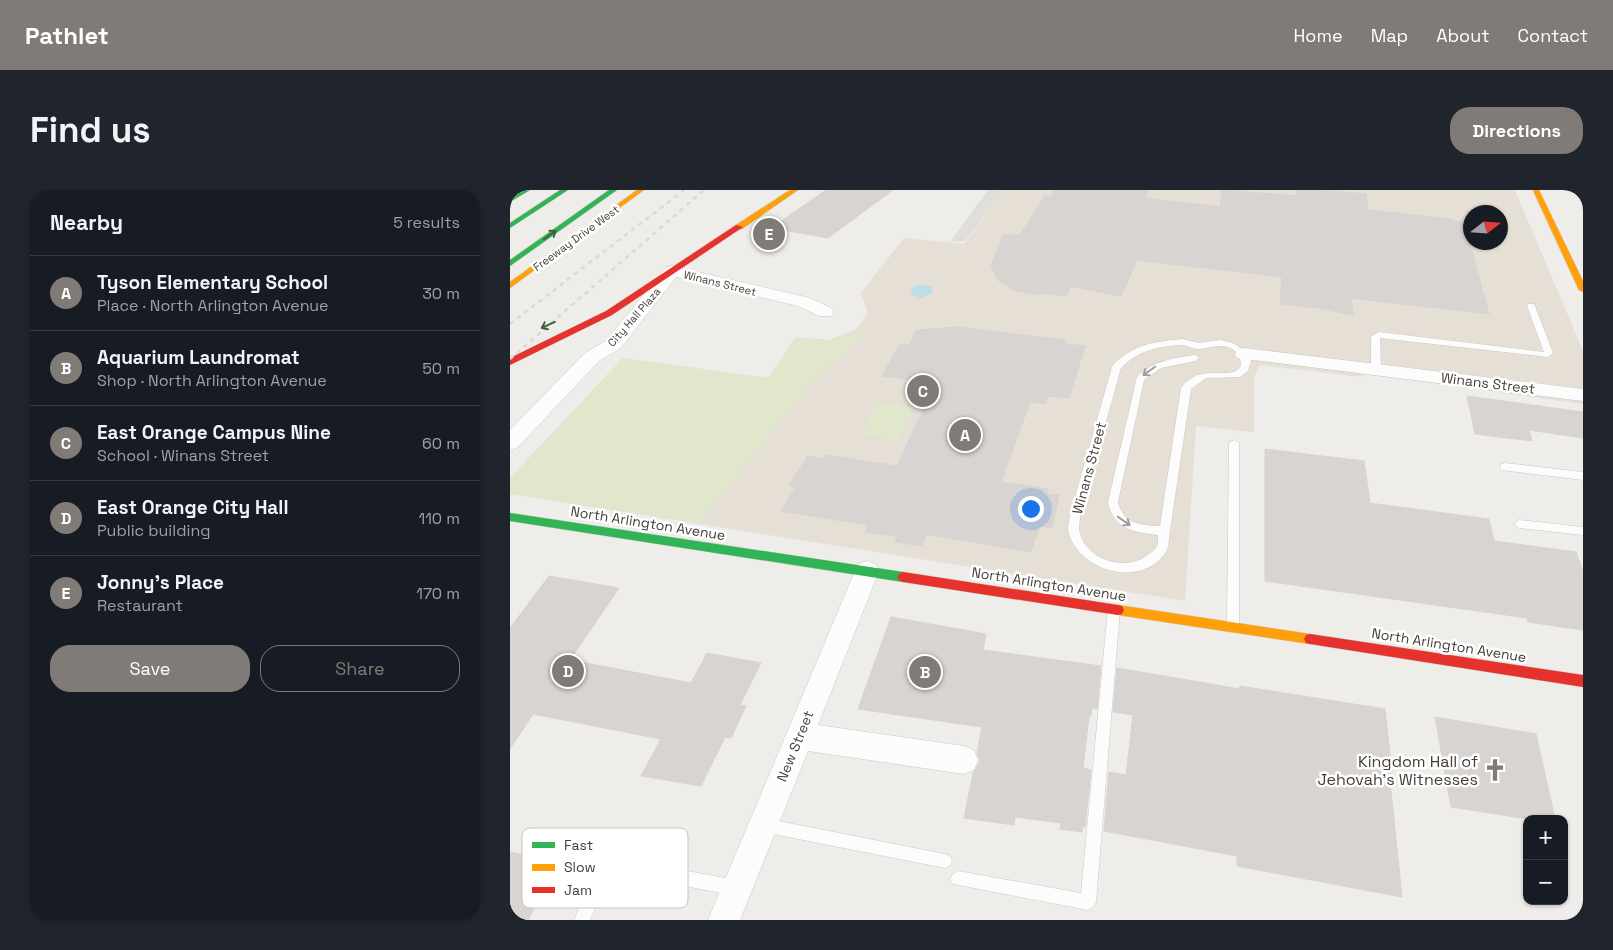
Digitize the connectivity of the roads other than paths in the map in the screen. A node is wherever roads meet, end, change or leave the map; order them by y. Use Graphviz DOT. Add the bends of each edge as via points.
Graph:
graph roads {
  1 [pos="527,190"];
  2 [pos="565,190"];
  3 [pos="614,190"];
  4 [pos="641,190"];
  5 [pos="795,190"];
  6 [pos="1536,190"];
  7 [pos="510,200"];
  8 [pos="510,226"];
  9 [pos="510,264"];
  10 [pos="672,271"];
  11 [pos="510,286"];
  12 [pos="1583,290"];
  13 [pos="624,296"];
  14 [pos="1531,306"];
  15 [pos="825,312"];
  16 [pos="1199,346"];
  17 [pos="1244,354"];
  18 [pos="592,357"];
  19 [pos="1195,358"];
  20 [pos="510,362"];
  21 [pos="1376,369"];
  22 [pos="1210,375"];
  23 [pos="1583,395"];
  24 [pos="532,419"];
  25 [pos="510,433"];
  26 [pos="510,442"];
  27 [pos="1234,443"];
  28 [pos="1506,467"];
  29 [pos="1583,476"];
  30 [pos="510,517"];
  31 [pos="1519,524"];
  32 [pos="1165,531"];
  33 [pos="1583,531"];
  34 [pos="867,571"];
  35 [pos="1114,609"];
  36 [pos="1233,627"];
  37 [pos="1583,681"];
  38 [pos="799,736"];
  39 [pos="964,760"];
  40 [pos="762,825"];
  41 [pos="945,861"];
  42 [pos="688,879"];
  43 [pos="958,880"];
  44 [pos="737,888"];
  45 [pos="587,908"];
  46 [pos="582,920"];
  47 [pos="724,920"];
  1 -- 7 [label="main road"];
  2 -- 8 [label="main road"];
  9 -- 3 [label="main road, one-way"];
  4 -- 11 [label="main road, Freeway Drive West"];
  5 -- 10 [label="main road"];
  6 -- 12 [label="main road"];
  10 -- 13 [label="main road"];
  10 -- 13 [label="main road"];
  10 -- 15 [label="street, Winans Street" via="804,302"];
  10 -- 18 [label="street, City Hall Plaza" via="614,344"];
  13 -- 18 [label="street, City Hall Plaza" via="593,342"];
  20 -- 13 [label="main road, one-way" via="609,313"];
  14 -- 21 [label="lane" via="1549,353 1546,356 1379,334 1374,337"];
  16 -- 17 [label="lane, Winans Street" via="1218,342"];
  16 -- 19 [label="lane" via="1194,353"];
  16 -- 32 [label="lane, Winans Street" via="1183,342 1148,347 1129,355 1117,367 1075,515 1074,530 1079,543 1090,556 1111,567 1134,567 1150,560 1162,548"];
  17 -- 21 [label="street, Winans Street"];
  17 -- 22 [label="lane, Winans Street" via="1246,367 1240,372 1221,377"];
  18 -- 24 [label="street, City Hall Plaza"];
  19 -- 22 [label="lane"];
  19 -- 32 [label="lane, Winans Street, one-way" via="1159,365 1140,379 1113,502 1114,511 1126,524"];
  21 -- 23 [label="street, Winans Street"];
  22 -- 32 [label="lane, Winans Street" via="1196,379 1186,388"];
  24 -- 25 [label="street, City Hall Plaza"];
  24 -- 26 [label="street, City Hall Plaza"];
  27 -- 36 [label="lane"];
  28 -- 29 [label="lane"];
  30 -- 34 [label="main road, North Arlington Avenue"];
  31 -- 33 [label="lane"];
  34 -- 35 [label="main road, North Arlington Avenue"];
  34 -- 38 [label="street, New Street"];
  35 -- 36 [label="main road, North Arlington Avenue"];
  35 -- 43 [label="lane" via="1088,902"];
  36 -- 37 [label="main road, North Arlington Avenue"];
  38 -- 39 [label="street"];
  38 -- 40 [label="street, New Street"];
  40 -- 41 [label="lane"];
  40 -- 44 [label="street, New Street"];
  42 -- 44 [label="lane"];
  44 -- 47 [label="street, New Street"];
  45 -- 46 [label="lane"];
}
